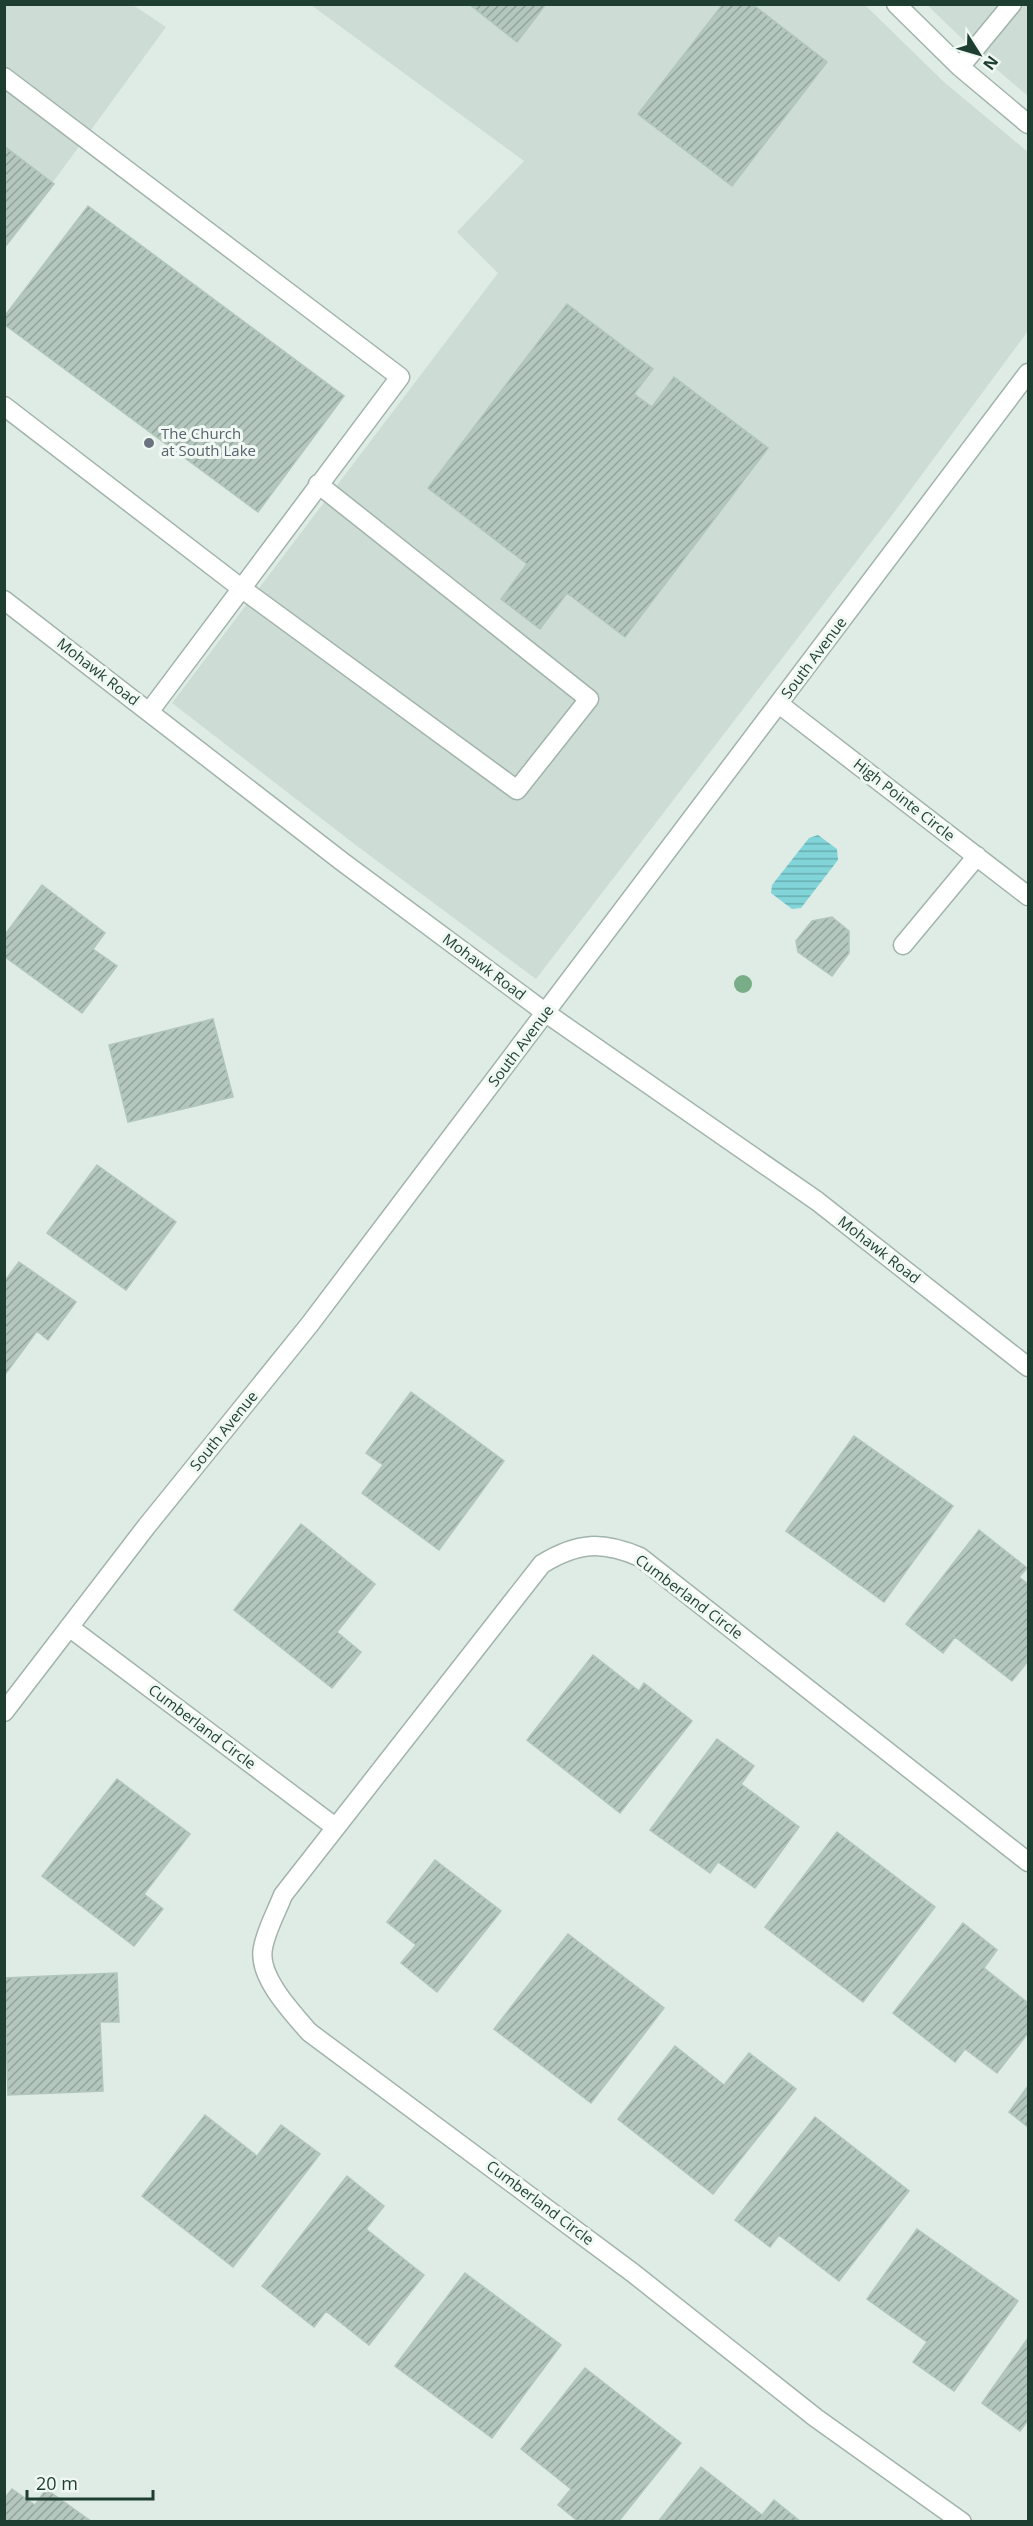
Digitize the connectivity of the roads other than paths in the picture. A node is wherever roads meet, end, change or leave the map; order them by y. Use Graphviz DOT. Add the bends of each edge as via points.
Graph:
graph roads {
  1 [pos="896,4"];
  2 [pos="1012,4"];
  3 [pos="960,67"];
  4 [pos="4,77"];
  5 [pos="1029,124"];
  6 [pos="1029,373"];
  7 [pos="4,406"];
  8 [pos="318,484"];
  9 [pos="241,588"];
  10 [pos="4,600"];
  11 [pos="779,704"];
  12 [pos="149,712"];
  13 [pos="977,856"];
  14 [pos="1029,896"];
  15 [pos="903,945"];
  16 [pos="546,1013"];
  17 [pos="1029,1367"];
  18 [pos="69,1627"];
  19 [pos="4,1712"];
  20 [pos="336,1827"];
  21 [pos="1029,1862"];
  22 [pos="962,2522"];
  1 -- 3 [label="street"];
  2 -- 3 [label="street"];
  3 -- 5 [label="street"];
  4 -- 8 [label="street" via="400,377"];
  6 -- 11 [label="street, South Avenue"];
  7 -- 9 [label="street"];
  8 -- 9 [label="street"];
  8 -- 9 [label="street" via="589,699 517,790"];
  9 -- 12 [label="street"];
  10 -- 12 [label="street, Mohawk Road"];
  11 -- 13 [label="street, High Pointe Circle"];
  11 -- 16 [label="street, South Avenue"];
  12 -- 16 [label="street, Mohawk Road"];
  13 -- 14 [label="street, High Pointe Circle"];
  13 -- 15 [label="street"];
  16 -- 17 [label="street, Mohawk Road" via="817,1201"];
  16 -- 18 [label="street, South Avenue" via="310,1324"];
  18 -- 19 [label="street, South Avenue"];
  18 -- 20 [label="street, Cumberland Circle"];
  20 -- 21 [label="street, Cumberland Circle" via="543,1564 564,1550 592,1545 617,1547 640,1557"];
  20 -- 22 [label="street, Cumberland Circle" via="283,1894 262,1949 264,1968 281,1998 309,2032 624,2266 816,2418"];
}
